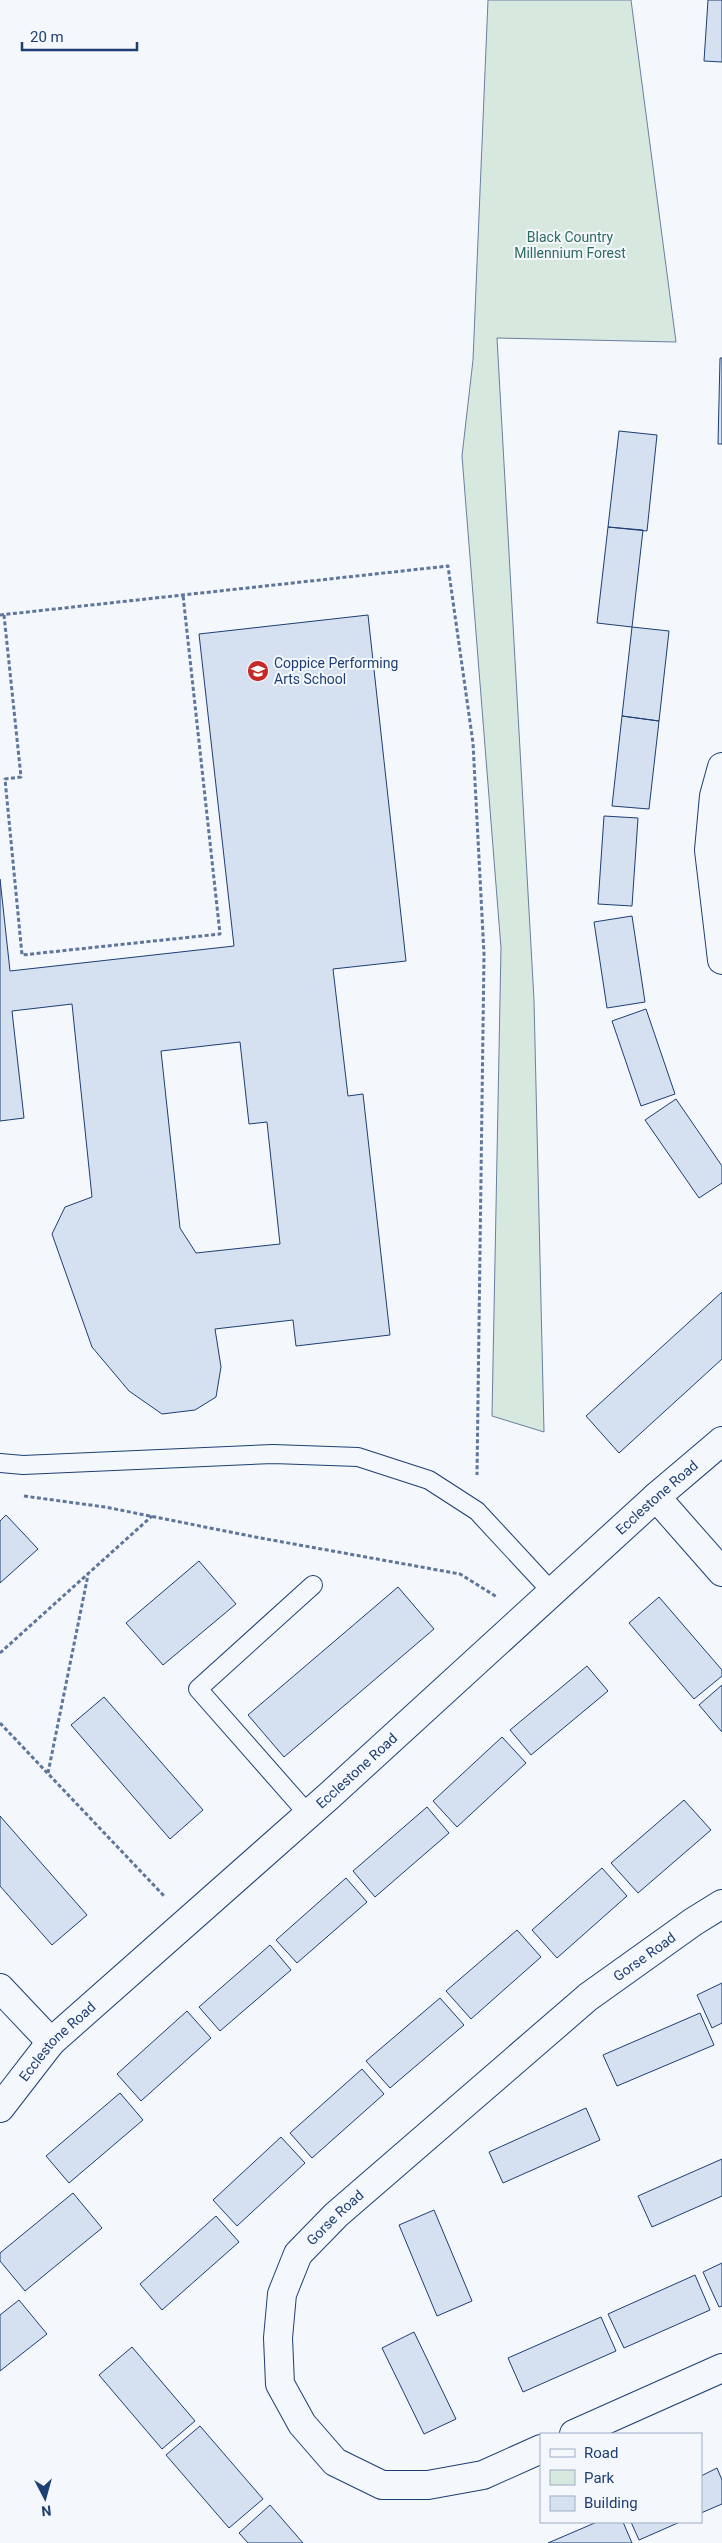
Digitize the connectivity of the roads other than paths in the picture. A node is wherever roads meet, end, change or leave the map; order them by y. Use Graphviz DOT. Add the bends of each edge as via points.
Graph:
graph roads {
  1 [pos="722,767"];
  2 [pos="722,960"];
  3 [pos="722,1441"];
  4 [pos="0,1462"];
  5 [pos="656,1497"];
  6 [pos="722,1572"];
  7 [pos="313,1585"];
  8 [pos="552,1592"];
  9 [pos="308,1814"];
  10 [pos="722,1904"];
  11 [pos="0,1988"];
  12 [pos="51,2042"];
  13 [pos="0,2108"];
  14 [pos="722,2368"];
  15 [pos="576,2433"];
  16 [pos="540,2449"];
  1 -- 2 [label="street" via="714,796 708,850"];
  3 -- 5 [label="street, Ecclestone Road"];
  4 -- 8 [label="lane" via="23,1464 273,1454 358,1457 429,1480 477,1511"];
  5 -- 6 [label="street"];
  5 -- 8 [label="street, Ecclestone Road"];
  7 -- 9 [label="lane" via="198,1689"];
  8 -- 9 [label="street, Ecclestone Road"];
  9 -- 12 [label="street, Ecclestone Road"];
  10 -- 16 [label="street, Gorse Road" via="588,1997 336,2215 298,2254 282,2294 278,2338 280,2384 302,2424 334,2462 382,2485 428,2485 484,2475"];
  11 -- 12 [label="street"];
  12 -- 13 [label="street, Ecclestone Road"];
  14 -- 15 [label="street"];
}
